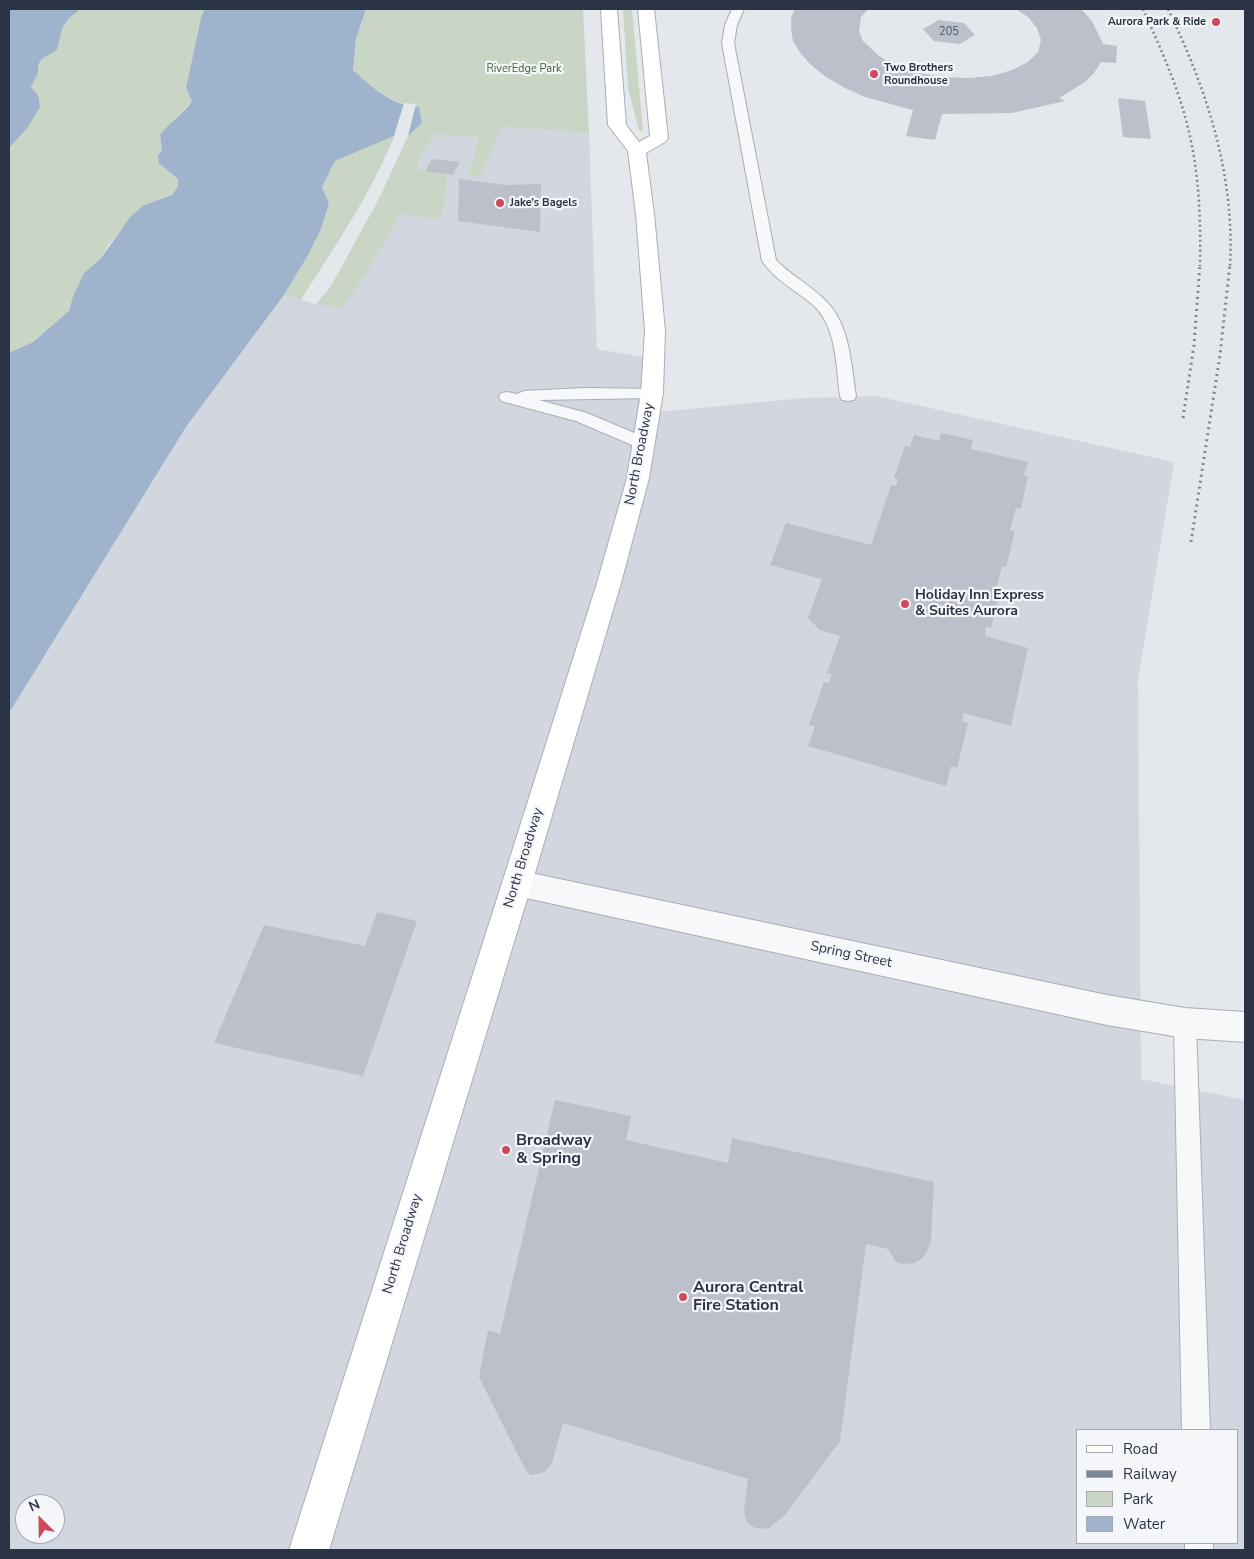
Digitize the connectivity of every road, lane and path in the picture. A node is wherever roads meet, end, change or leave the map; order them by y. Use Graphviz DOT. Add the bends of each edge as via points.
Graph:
graph roads {
  1 [pos="609,9"];
  2 [pos="646,9"];
  3 [pos="738,9"];
  4 [pos="637,151"];
  5 [pos="652,393"];
  6 [pos="848,396"];
  7 [pos="645,444"];
  8 [pos="517,883"];
  9 [pos="1185,1023"];
  10 [pos="1245,1027"];
  11 [pos="1245,1047"];
  12 [pos="1196,1429"];
  13 [pos="309,1550"];
  1 -- 4 [label="main road" via="617,125"];
  2 -- 4 [label="main road" via="659,138"];
  3 -- 6 [label="lane" via="730,25 728,43 769,261 819,302 832,318 840,343"];
  4 -- 5 [label="main road, North Broadway" via="655,331"];
  5 -- 7 [label="main road, North Broadway"];
  5 -- 7 [label="lane" via="507,397 581,417"];
  7 -- 8 [label="main road, North Broadway" via="609,582"];
  8 -- 9 [label="street, Spring Street" via="1049,998"];
  8 -- 13 [label="main road, North Broadway"];
  9 -- 10 [label="street, Spring Street"];
  9 -- 11 [label="street, Spring Street"];
  9 -- 12 [label="lane"];
}
